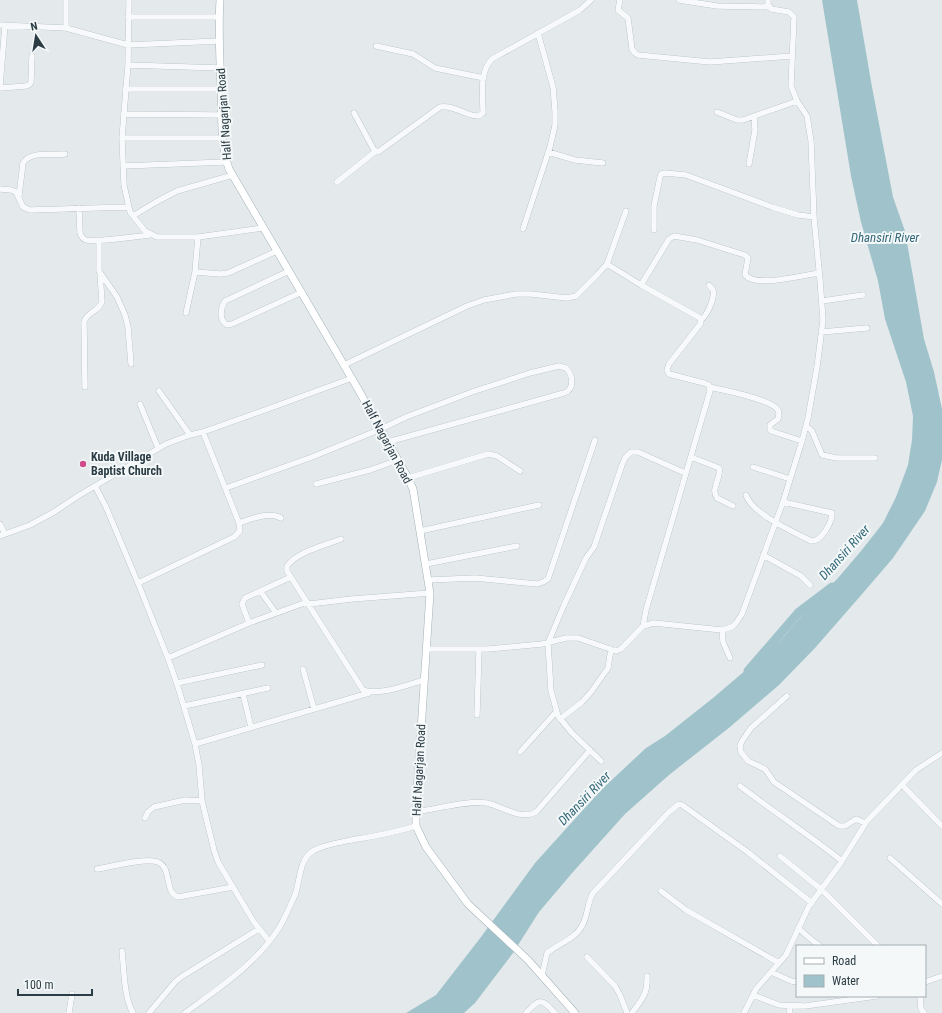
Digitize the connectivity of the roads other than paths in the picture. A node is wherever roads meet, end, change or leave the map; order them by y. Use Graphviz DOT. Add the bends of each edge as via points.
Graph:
graph roads {
  1 [pos="66,0"];
  2 [pos="129,0"];
  3 [pos="220,0"];
  4 [pos="591,0"];
  5 [pos="620,0"];
  6 [pos="679,0"];
  7 [pos="768,0"];
  8 [pos="770,7"];
  9 [pos="128,17"];
  10 [pos="219,17"];
  11 [pos="2,25"];
  12 [pos="66,28"];
  13 [pos="538,33"];
  14 [pos="219,41"];
  15 [pos="128,45"];
  16 [pos="376,46"];
  17 [pos="32,56"];
  18 [pos="792,56"];
  19 [pos="128,65"];
  20 [pos="220,68"];
  21 [pos="484,78"];
  22 [pos="0,87"];
  23 [pos="125,88"];
  24 [pos="221,89"];
  25 [pos="797,101"];
  26 [pos="717,112"];
  27 [pos="354,113"];
  28 [pos="123,114"];
  29 [pos="221,114"];
  30 [pos="754,117"];
  31 [pos="122,138"];
  32 [pos="223,138"];
  33 [pos="376,151"];
  34 [pos="548,152"];
  35 [pos="65,154"];
  36 [pos="226,162"];
  37 [pos="603,163"];
  38 [pos="749,164"];
  39 [pos="123,166"];
  40 [pos="233,176"];
  41 [pos="338,182"];
  42 [pos="0,189"];
  43 [pos="19,196"];
  44 [pos="128,207"];
  45 [pos="79,208"];
  46 [pos="626,211"];
  47 [pos="133,216"];
  48 [pos="814,217"];
  49 [pos="263,228"];
  50 [pos="523,229"];
  51 [pos="654,230"];
  52 [pos="150,235"];
  53 [pos="198,237"];
  54 [pos="99,240"];
  55 [pos="277,251"];
  56 [pos="607,264"];
  57 [pos="99,271"];
  58 [pos="289,271"];
  59 [pos="195,272"];
  60 [pos="820,273"];
  61 [pos="641,285"];
  62 [pos="709,285"];
  63 [pos="302,292"];
  64 [pos="863,295"];
  65 [pos="822,301"];
  66 [pos="186,313"];
  67 [pos="701,320"];
  68 [pos="867,328"];
  69 [pos="822,332"];
  70 [pos="131,364"];
  71 [pos="344,365"];
  72 [pos="352,378"];
  73 [pos="85,387"];
  74 [pos="709,387"];
  75 [pos="159,391"];
  76 [pos="140,404"];
  77 [pos="806,426"];
  78 [pos="381,429"];
  79 [pos="203,432"];
  80 [pos="190,435"];
  81 [pos="595,440"];
  82 [pos="802,441"];
  83 [pos="388,442"];
  84 [pos="158,448"];
  85 [pos="691,457"];
  86 [pos="875,458"];
  87 [pos="398,460"];
  88 [pos="753,467"];
  89 [pos="520,471"];
  90 [pos="685,473"];
  91 [pos="408,478"];
  92 [pos="790,479"];
  93 [pos="316,484"];
  94 [pos="95,486"];
  95 [pos="226,488"];
  96 [pos="746,496"];
  97 [pos="783,502"];
  98 [pos="539,505"];
  99 [pos="734,506"];
  100 [pos="281,518"];
  101 [pos="775,522"];
  102 [pos="239,523"];
  103 [pos="0,524"];
  104 [pos="420,531"];
  105 [pos="2,535"];
  106 [pos="341,539"];
  107 [pos="517,546"];
  108 [pos="763,555"];
  109 [pos="426,564"];
  110 [pos="291,577"];
  111 [pos="429,580"];
  112 [pos="138,583"];
  113 [pos="810,585"];
  114 [pos="261,592"];
  115 [pos="430,593"];
  116 [pos="308,603"];
  117 [pos="276,613"];
  118 [pos="249,623"];
  119 [pos="643,626"];
  120 [pos="722,630"];
  121 [pos="548,643"];
  122 [pos="426,649"];
  123 [pos="611,649"];
  124 [pos="478,650"];
  125 [pos="168,658"];
  126 [pos="730,658"];
  127 [pos="262,665"];
  128 [pos="303,669"];
  129 [pos="424,680"];
  130 [pos="177,683"];
  131 [pos="268,688"];
  132 [pos="370,693"];
  133 [pos="243,694"];
  134 [pos="788,696"];
  135 [pos="184,706"];
  136 [pos="314,709"];
  137 [pos="556,712"];
  138 [pos="476,715"];
  139 [pos="560,719"];
  140 [pos="251,727"];
  141 [pos="195,744"];
  142 [pos="590,750"];
  143 [pos="520,752"];
  144 [pos="942,752"];
  145 [pos="602,761"];
  146 [pos="902,785"];
  147 [pos="740,786"];
  148 [pos="202,801"];
  149 [pos="416,812"];
  150 [pos="145,818"];
  151 [pos="865,824"];
  152 [pos="416,826"];
  153 [pos="942,826"];
  154 [pos="780,856"];
  155 [pos="890,858"];
  156 [pos="842,861"];
  157 [pos="97,869"];
  158 [pos="233,887"];
  159 [pos="822,890"];
  160 [pos="661,891"];
  161 [pos="812,902"];
  162 [pos="942,904"];
  163 [pos="798,928"];
  164 [pos="259,929"];
  165 [pos="269,941"];
  166 [pos="818,945"];
  167 [pos="877,945"];
  168 [pos="122,951"];
  169 [pos="588,957"];
  170 [pos="779,963"];
  171 [pos="771,972"];
  172 [pos="542,976"];
  173 [pos="647,976"];
  174 [pos="942,976"];
  175 [pos="796,982"];
  176 [pos="926,982"];
  177 [pos="72,994"];
  178 [pos="753,995"];
  179 [pos="872,997"];
  180 [pos="920,997"];
  181 [pos="789,1006"];
  182 [pos="70,1013"];
  183 [pos="133,1013"];
  184 [pos="149,1013"];
  185 [pos="184,1013"];
  186 [pos="526,1013"];
  187 [pos="555,1013"];
  188 [pos="575,1013"];
  189 [pos="627,1013"];
  190 [pos="632,1013"];
  191 [pos="744,1013"];
  192 [pos="790,1013"];
  193 [pos="924,1013"];
  1 -- 12 [label="street"];
  2 -- 9 [label="street"];
  3 -- 10 [label="main road, Half Nagarjan Road"];
  4 -- 13 [label="street" via="580,10"];
  5 -- 18 [label="street" via="618,10 628,18 635,54 710,62"];
  6 -- 8 [label="street" via="717,6"];
  7 -- 8 [label="street"];
  8 -- 18 [label="street" via="789,12 794,17"];
  9 -- 10 [label="street"];
  9 -- 15 [label="street"];
  10 -- 14 [label="main road, Half Nagarjan Road"];
  11 -- 12 [label="street"];
  11 -- 22 [label="street"];
  12 -- 15 [label="street"];
  13 -- 21 [label="street" via="492,59 487,64"];
  13 -- 34 [label="street" via="554,98 555,125"];
  14 -- 15 [label="street"];
  14 -- 20 [label="main road, Half Nagarjan Road"];
  15 -- 19 [label="street"];
  16 -- 21 [label="street" via="413,54 435,68"];
  17 -- 22 [label="street" via="29,84"];
  18 -- 25 [label="street" via="791,86"];
  19 -- 20 [label="street"];
  19 -- 23 [label="street"];
  20 -- 24 [label="main road, Half Nagarjan Road"];
  21 -- 33 [label="street" via="483,113 475,116 440,106 380,151"];
  23 -- 24 [label="street"];
  23 -- 28 [label="street"];
  24 -- 29 [label="main road, Half Nagarjan Road"];
  25 -- 30 [label="street"];
  25 -- 48 [label="street" via="808,120"];
  26 -- 30 [label="street" via="740,121"];
  27 -- 33 [label="street"];
  28 -- 29 [label="street"];
  28 -- 31 [label="street"];
  29 -- 32 [label="main road, Half Nagarjan Road"];
  30 -- 38 [label="street" via="755,130"];
  31 -- 32 [label="street"];
  31 -- 39 [label="street"];
  32 -- 36 [label="main road, Half Nagarjan Road"];
  33 -- 41 [label="street"];
  34 -- 37 [label="street" via="575,160"];
  34 -- 50 [label="street"];
  35 -- 43 [label="street" via="34,156 25,160"];
  36 -- 39 [label="street"];
  36 -- 40 [label="main road, Half Nagarjan Road"];
  39 -- 44 [label="street"];
  40 -- 47 [label="street" via="177,192"];
  40 -- 49 [label="main road, Half Nagarjan Road"];
  42 -- 43 [label="street" via="11,190"];
  43 -- 45 [label="street" via="23,207 30,210"];
  44 -- 45 [label="street"];
  44 -- 47 [label="street"];
  45 -- 54 [label="street" via="82,237 86,240"];
  46 -- 56 [label="street"];
  47 -- 52 [label="street" via="140,227"];
  48 -- 51 [label="street" via="772,207 686,174 665,173 660,177 654,206"];
  48 -- 60 [label="street"];
  49 -- 53 [label="street"];
  49 -- 55 [label="main road, Half Nagarjan Road"];
  52 -- 53 [label="street"];
  52 -- 54 [label="street"];
  53 -- 59 [label="street"];
  54 -- 57 [label="street"];
  55 -- 58 [label="main road, Half Nagarjan Road"];
  55 -- 59 [label="street" via="228,273"];
  56 -- 61 [label="street"];
  56 -- 71 [label="street" via="573,297 522,294 484,300"];
  57 -- 70 [label="street" via="117,297 125,315"];
  57 -- 73 [label="street" via="102,302 96,310 86,316 84,322"];
  58 -- 63 [label="main road, Half Nagarjan Road"];
  58 -- 63 [label="street" via="225,301 221,316 223,322 227,325 232,324"];
  59 -- 66 [label="street"];
  60 -- 61 [label="street" via="763,281 753,280 745,275 748,258 745,255 697,240 674,236 669,239"];
  60 -- 65 [label="street"];
  61 -- 67 [label="street"];
  62 -- 67 [label="street" via="713,292 712,301 708,312"];
  63 -- 71 [label="main road, Half Nagarjan Road"];
  64 -- 65 [label="street"];
  65 -- 69 [label="street"];
  67 -- 74 [label="street" via="667,370 669,374 704,383"];
  68 -- 69 [label="street"];
  69 -- 77 [label="street"];
  71 -- 72 [label="main road, Half Nagarjan Road"];
  72 -- 78 [label="main road, Half Nagarjan Road"];
  72 -- 79 [label="street"];
  74 -- 82 [label="street" via="757,398 777,408 778,419 770,425 771,431"];
  74 -- 85 [label="street"];
  75 -- 80 [label="street"];
  76 -- 84 [label="street"];
  77 -- 82 [label="street"];
  77 -- 86 [label="street" via="812,431 822,455 837,458"];
  78 -- 83 [label="main road, Half Nagarjan Road"];
  78 -- 83 [label="street" via="444,402 530,373 563,366 571,374 568,392"];
  78 -- 95 [label="street"];
  79 -- 80 [label="street"];
  79 -- 95 [label="street"];
  80 -- 84 [label="street"];
  81 -- 111 [label="street" via="548,579 537,584 475,578"];
  82 -- 92 [label="street"];
  83 -- 87 [label="main road, Half Nagarjan Road"];
  84 -- 94 [label="street"];
  85 -- 90 [label="street"];
  85 -- 99 [label="street" via="719,468 715,496"];
  87 -- 91 [label="main road, Half Nagarjan Road"];
  87 -- 93 [label="street"];
  88 -- 92 [label="street"];
  89 -- 91 [label="street" via="497,456 488,454"];
  90 -- 119 [label="street"];
  90 -- 121 [label="street" via="638,452 631,452 625,458 594,547 586,558"];
  91 -- 104 [label="main road, Half Nagarjan Road"];
  92 -- 97 [label="street"];
  94 -- 105 [label="street" via="30,525"];
  94 -- 112 [label="street"];
  95 -- 102 [label="street"];
  96 -- 101 [label="street" via="752,505"];
  97 -- 101 [label="street"];
  97 -- 101 [label="street" via="831,512 832,517 820,538 813,541"];
  98 -- 104 [label="street"];
  100 -- 102 [label="street" via="269,515"];
  101 -- 108 [label="street"];
  102 -- 112 [label="street" via="240,531 234,538"];
  103 -- 105 [label="street"];
  104 -- 109 [label="main road, Half Nagarjan Road"];
  106 -- 110 [label="street" via="294,559 287,566"];
  107 -- 109 [label="street"];
  108 -- 113 [label="street" via="801,576"];
  108 -- 120 [label="street" via="739,619 732,627"];
  109 -- 111 [label="main road, Half Nagarjan Road"];
  110 -- 114 [label="street"];
  110 -- 116 [label="street"];
  111 -- 115 [label="main road, Half Nagarjan Road"];
  112 -- 125 [label="street"];
  114 -- 117 [label="street"];
  114 -- 118 [label="street" via="243,601"];
  115 -- 116 [label="street"];
  115 -- 122 [label="main road, Half Nagarjan Road"];
  116 -- 117 [label="street"];
  116 -- 132 [label="street" via="363,690"];
  117 -- 118 [label="street"];
  118 -- 125 [label="street"];
  119 -- 120 [label="street" via="654,623"];
  119 -- 123 [label="street" via="621,649"];
  120 -- 126 [label="street" via="722,642"];
  121 -- 123 [label="street" via="578,638"];
  121 -- 124 [label="street"];
  121 -- 137 [label="street" via="551,691"];
  122 -- 124 [label="street"];
  122 -- 129 [label="main road, Half Nagarjan Road"];
  123 -- 139 [label="street" via="608,668 591,692"];
  124 -- 138 [label="street"];
  125 -- 130 [label="street"];
  127 -- 130 [label="street"];
  128 -- 136 [label="street"];
  129 -- 132 [label="street"];
  129 -- 149 [label="main road, Half Nagarjan Road"];
  130 -- 135 [label="street"];
  131 -- 133 [label="street"];
  132 -- 136 [label="street"];
  133 -- 135 [label="street"];
  133 -- 140 [label="street"];
  134 -- 151 [label="street" via="751,728 742,741 740,746 746,759 763,767 774,782 839,826 845,826 856,819"];
  135 -- 141 [label="street"];
  136 -- 140 [label="street"];
  137 -- 139 [label="street"];
  137 -- 143 [label="street"];
  139 -- 142 [label="street"];
  140 -- 141 [label="street"];
  141 -- 148 [label="street"];
  142 -- 145 [label="street"];
  142 -- 149 [label="street" via="533,815 523,815 485,803"];
  144 -- 146 [label="street" via="916,770"];
  146 -- 151 [label="street"];
  146 -- 153 [label="street"];
  147 -- 156 [label="street"];
  148 -- 150 [label="street" via="185,800 154,807"];
  148 -- 158 [label="street" via="216,857"];
  149 -- 152 [label="main road, Half Nagarjan Road"];
  151 -- 156 [label="street"];
  152 -- 165 [label="street" via="312,851 304,861 290,907"];
  152 -- 172 [label="main road, Half Nagarjan Road" via="426,847 468,904"];
  154 -- 159 [label="street"];
  155 -- 162 [label="street"];
  156 -- 159 [label="street"];
  157 -- 158 [label="street" via="157,861 166,868 171,891 178,897"];
  158 -- 164 [label="street"];
  159 -- 161 [label="street"];
  159 -- 167 [label="street"];
  160 -- 170 [label="street" via="686,910"];
  161 -- 163 [label="street"];
  161 -- 172 [label="street" via="749,853 679,804 593,893 582,927 547,953"];
  163 -- 166 [label="street"];
  163 -- 170 [label="street" via="786,955"];
  164 -- 165 [label="street"];
  164 -- 184 [label="street" via="181,977"];
  165 -- 185 [label="street" via="237,973"];
  168 -- 183 [label="street" via="127,994"];
  169 -- 189 [label="street" via="615,986"];
  170 -- 171 [label="street"];
  171 -- 175 [label="street"];
  171 -- 178 [label="street"];
  172 -- 188 [label="main road, Half Nagarjan Road"];
  173 -- 190 [label="street" via="646,993"];
  174 -- 176 [label="street"];
  177 -- 182 [label="street"];
  178 -- 181 [label="street"];
  178 -- 191 [label="street"];
  179 -- 181 [label="street" via="813,1006"];
  180 -- 193 [label="street"];
  181 -- 192 [label="street"];
  186 -- 187 [label="street" via="538,1002 545,1003"];
}
